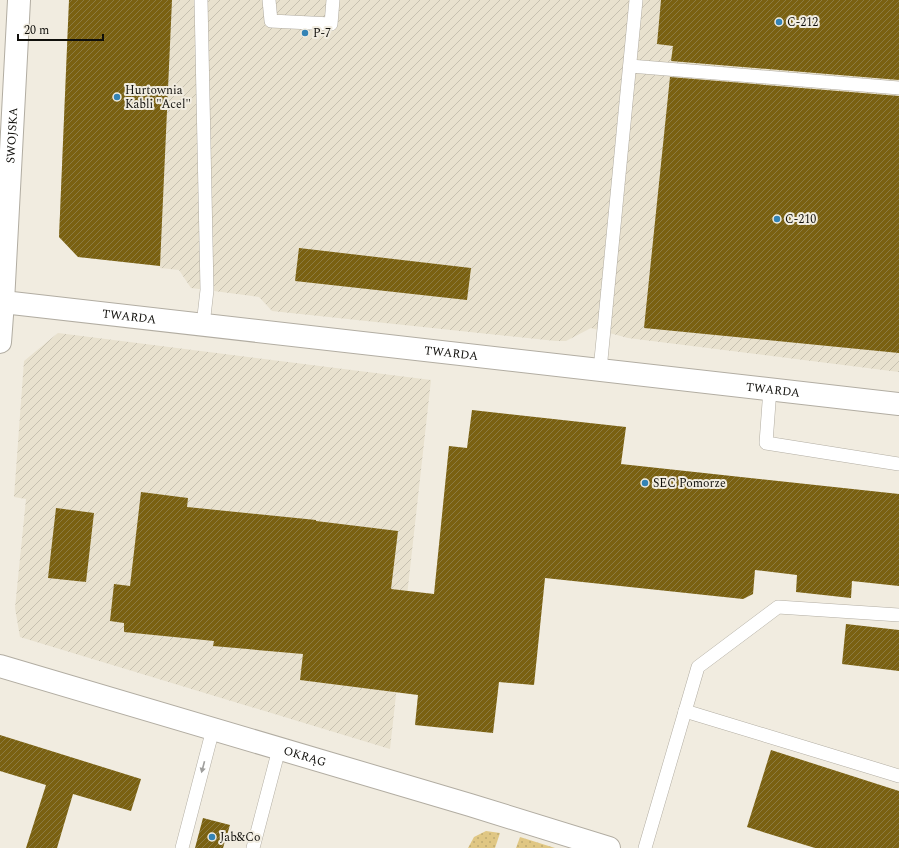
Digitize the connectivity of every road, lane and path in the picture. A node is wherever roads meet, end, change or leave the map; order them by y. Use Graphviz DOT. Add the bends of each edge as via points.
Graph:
graph roads {
  1 [pos="20,0"];
  2 [pos="202,0"];
  3 [pos="269,0"];
  4 [pos="333,0"];
  5 [pos="636,0"];
  6 [pos="630,66"];
  7 [pos="899,88"];
  8 [pos="4,302"];
  9 [pos="203,325"];
  10 [pos="0,336"];
  11 [pos="0,342"];
  12 [pos="600,370"];
  13 [pos="770,389"];
  14 [pos="899,404"];
  15 [pos="899,464"];
  16 [pos="899,615"];
  17 [pos="0,666"];
  18 [pos="685,711"];
  19 [pos="213,729"];
  20 [pos="279,749"];
  21 [pos="899,776"];
  22 [pos="182,848"];
  23 [pos="253,848"];
  24 [pos="609,848"];
  25 [pos="645,848"];
  1 -- 8 [label="street, SWOJSKA"];
  2 -- 9 [label="lane" via="207,290"];
  3 -- 4 [label="lane" via="271,21 331,24"];
  5 -- 6 [label="lane"];
  6 -- 7 [label="lane"];
  6 -- 12 [label="lane"];
  8 -- 9 [label="street, TWARDA"];
  8 -- 10 [label="street, SWOJSKA"];
  9 -- 12 [label="street, TWARDA"];
  10 -- 11 [label="street, SWOJSKA"];
  12 -- 13 [label="street, TWARDA"];
  13 -- 14 [label="street, TWARDA"];
  13 -- 15 [label="lane" via="766,443"];
  16 -- 18 [label="lane" via="778,607 698,667"];
  17 -- 19 [label="street, OKRĄG"];
  18 -- 21 [label="lane"];
  18 -- 25 [label="lane"];
  19 -- 20 [label="street, OKRĄG"];
  19 -- 22 [label="lane, one-way"];
  20 -- 23 [label="lane"];
  20 -- 24 [label="street, OKRĄG"];
}
